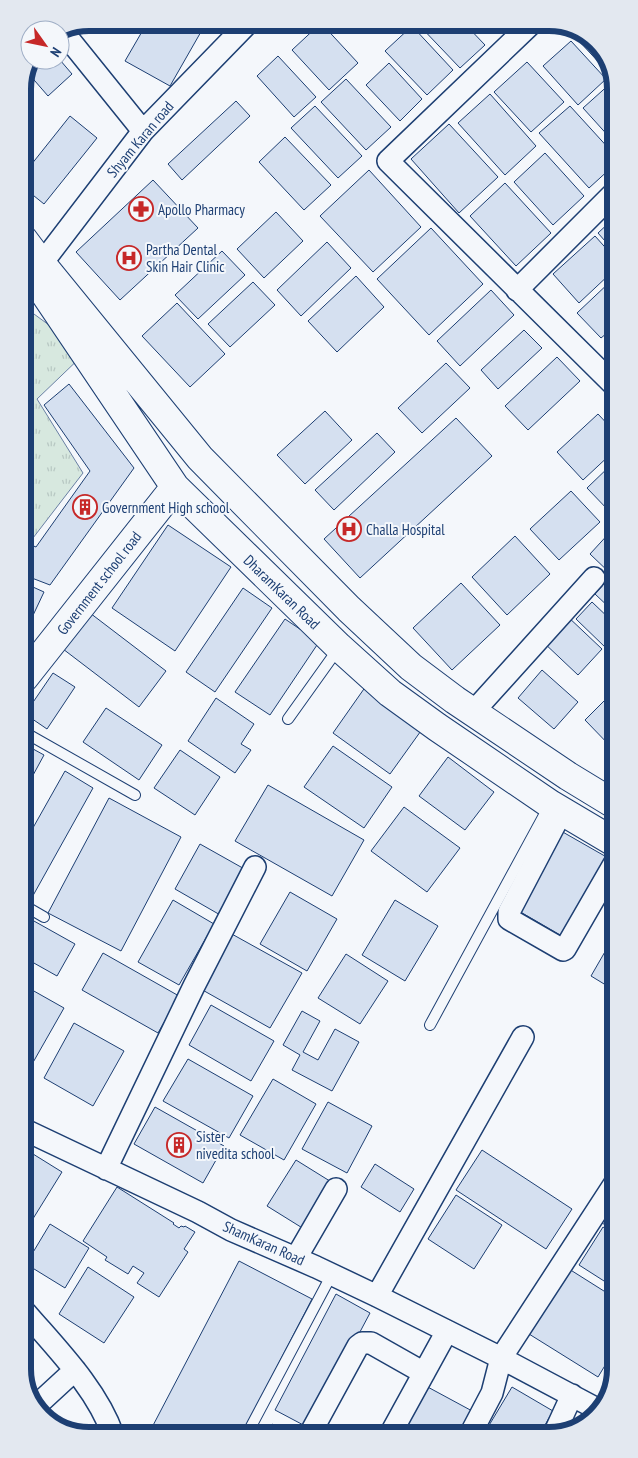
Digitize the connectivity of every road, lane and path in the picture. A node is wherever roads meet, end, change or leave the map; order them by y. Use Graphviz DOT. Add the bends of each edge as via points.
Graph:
graph roads {
  1 [pos="239,31"];
  2 [pos="524,31"];
  3 [pos="70,41"];
  4 [pos="142,131"];
  5 [pos="607,200"];
  6 [pos="31,272"];
  7 [pos="31,274"];
  8 [pos="31,274"];
  9 [pos="517,290"];
  10 [pos="607,378"];
  11 [pos="175,487"];
  12 [pos="594,578"];
  13 [pos="339,647"];
  14 [pos="31,669"];
  15 [pos="474,711"];
  16 [pos="288,719"];
  17 [pos="31,736"];
  18 [pos="136,795"];
  19 [pos="607,800"];
  20 [pos="556,807"];
  21 [pos="607,838"];
  22 [pos="255,867"];
  23 [pos="607,876"];
  24 [pos="31,909"];
  25 [pos="44,917"];
  26 [pos="430,1025"];
  27 [pos="523,1037"];
  28 [pos="31,1133"];
  29 [pos="106,1169"];
  30 [pos="336,1189"];
  31 [pos="607,1195"];
  32 [pos="296,1258"];
  33 [pos="332,1274"];
  34 [pos="377,1296"];
  35 [pos="31,1319"];
  36 [pos="447,1331"];
  37 [pos="501,1358"];
  38 [pos="75,1370"];
  39 [pos="424,1373"];
  40 [pos="572,1395"];
  41 [pos="41,1401"];
  42 [pos="593,1407"];
  43 [pos="558,1426"];
  44 [pos="110,1427"];
  45 [pos="250,1427"];
  46 [pos="314,1427"];
  47 [pos="394,1427"];
  48 [pos="474,1427"];
  1 -- 4 [label="street, Shyam Karan road"];
  2 -- 9 [label="street" via="388,161"];
  3 -- 4 [label="street"];
  4 -- 6 [label="street, Shyam Karan road"];
  5 -- 9 [label="street"];
  7 -- 11 [label="street, DharamKaran Road"];
  8 -- 15 [label="street, DharamKaran Road" via="200,458 349,609 411,667"];
  9 -- 10 [label="street"];
  11 -- 13 [label="street, DharamKaran Road"];
  11 -- 14 [label="street, Government school road"];
  12 -- 15 [label="street"];
  13 -- 16 [label="lane"];
  13 -- 20 [label="street, DharamKaran Road" via="390,693"];
  15 -- 19 [label="street, DharamKaran Road"];
  17 -- 18 [label="lane"];
  20 -- 21 [label="street, DharamKaran Road"];
  20 -- 23 [label="street" via="509,912 509,919 563,950"];
  20 -- 26 [label="lane"];
  22 -- 29 [label="street"];
  24 -- 25 [label="lane"];
  27 -- 34 [label="street"];
  28 -- 29 [label="street, ShamKaran Road"];
  29 -- 32 [label="street, ShamKaran Road"];
  30 -- 32 [label="street"];
  31 -- 37 [label="street"];
  32 -- 33 [label="street, ShamKaran Road"];
  33 -- 34 [label="street, ShamKaran Road"];
  33 -- 45 [label="lane"];
  34 -- 36 [label="street, ShamKaran Road"];
  35 -- 38 [label="street"];
  36 -- 37 [label="street, ShamKaran Road"];
  36 -- 39 [label="street"];
  37 -- 40 [label="street, ShamKaran Road"];
  37 -- 48 [label="street" via="492,1393"];
  38 -- 41 [label="street"];
  38 -- 44 [label="street"];
  39 -- 46 [label="street" via="371,1343 362,1343"];
  39 -- 47 [label="street"];
  40 -- 42 [label="street, ShamKaran Road"];
  40 -- 43 [label="street"];
}
